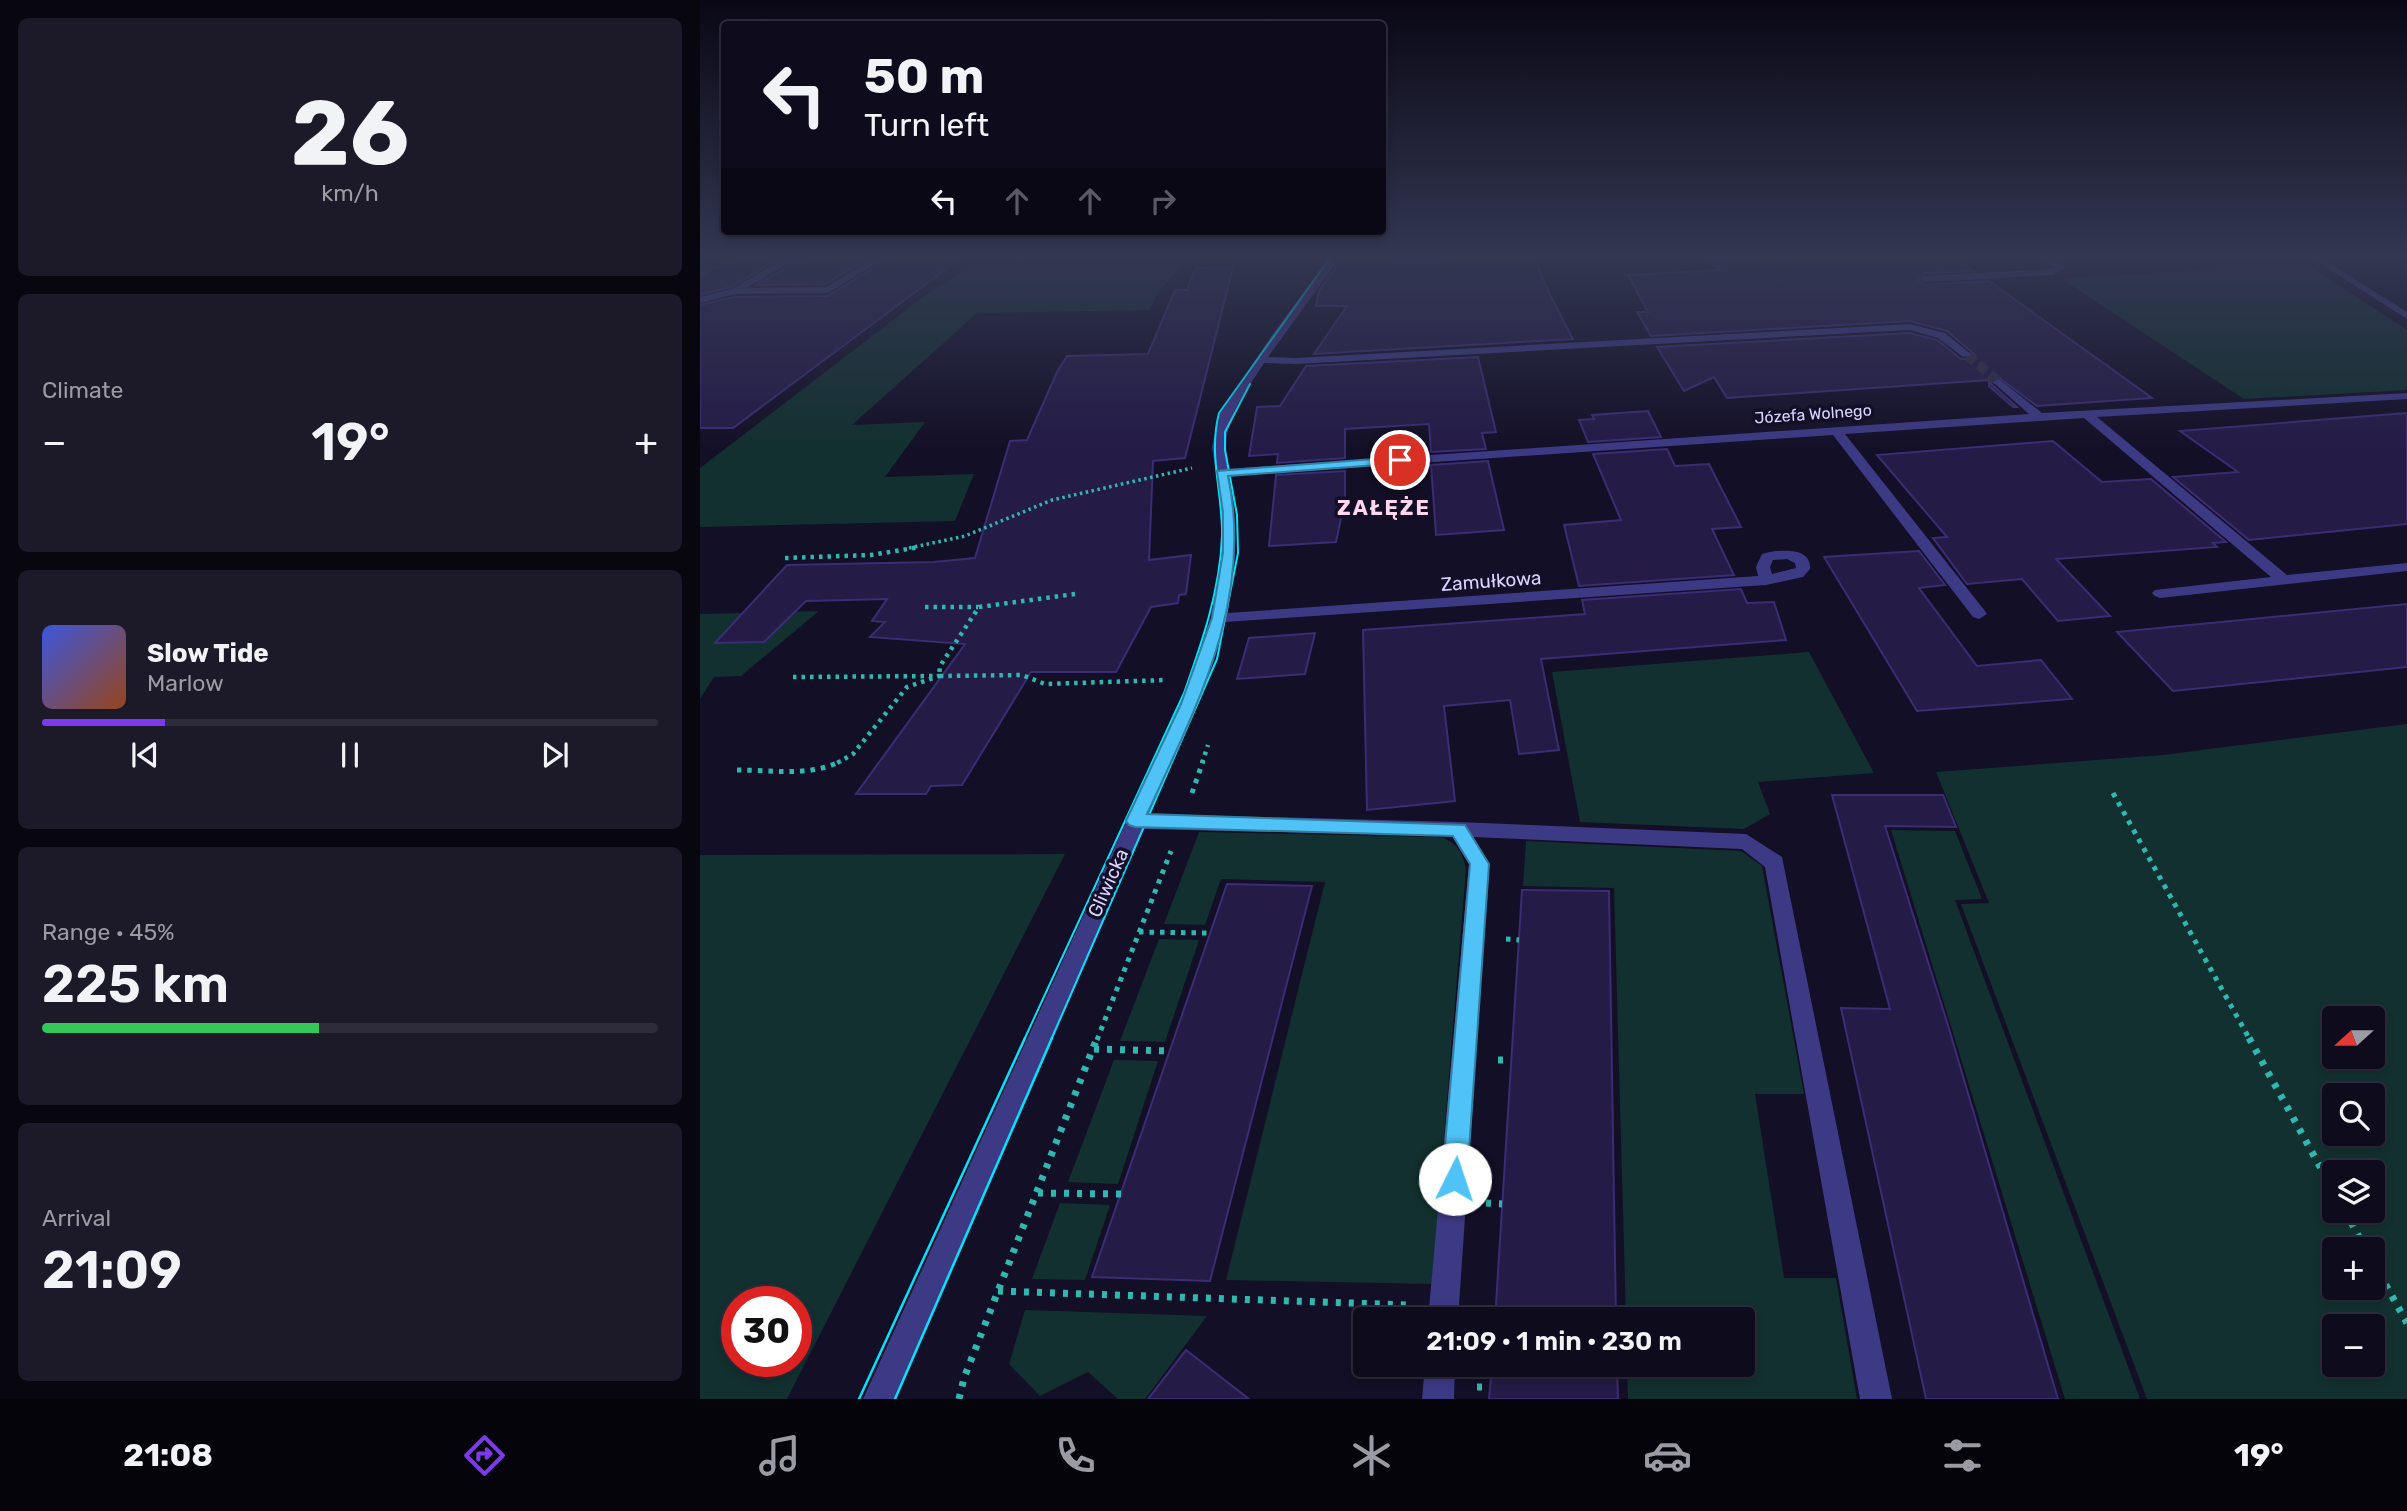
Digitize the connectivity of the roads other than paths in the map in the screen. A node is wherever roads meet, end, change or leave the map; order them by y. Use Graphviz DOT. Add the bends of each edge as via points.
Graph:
graph roads {
  1 [pos="1290,320"];
  2 [pos="1967,355"];
  3 [pos="1261,360"];
  4 [pos="1999,382"];
  5 [pos="2407,396"];
  6 [pos="2086,414"];
  7 [pos="2039,416"];
  8 [pos="1836,430"];
  9 [pos="1221,469"];
  10 [pos="2407,567"];
  11 [pos="2281,578"];
  12 [pos="1766,580"];
  13 [pos="2160,593"];
  14 [pos="1979,614"];
  15 [pos="1219,618"];
  16 [pos="1135,821"];
  17 [pos="1458,829"];
  18 [pos="1444,1307"];
  19 [pos="1439,1377"];
  20 [pos="879,1399"];
  21 [pos="1438,1399"];
  22 [pos="1876,1399"];
  1 -- 3 [label="street, Gliwicka"];
  2 -- 3 [label="street" via="1943,334 1910,327"];
  3 -- 9 [label="street, Gliwicka" via="1225,415 1218,447"];
  4 -- 7 [label="street"];
  5 -- 6 [label="street, Józefa Wolnego"];
  6 -- 7 [label="street, Józefa Wolnego"];
  6 -- 11 [label="street"];
  7 -- 8 [label="street, Józefa Wolnego"];
  8 -- 9 [label="street, Józefa Wolnego"];
  8 -- 14 [label="street"];
  9 -- 15 [label="street, Gliwicka" via="1229,512 1229,553"];
  10 -- 11 [label="street"];
  11 -- 13 [label="street"];
  12 -- 15 [label="street, Zamułkowa"];
  15 -- 16 [label="street, Gliwicka" via="1198,679"];
  16 -- 17 [label="street"];
  16 -- 20 [label="street, Gliwicka"];
  17 -- 18 [label="street" via="1479,864"];
  17 -- 22 [label="street" via="1746,842 1775,863"];
  19 -- 21 [label="street"];
}
